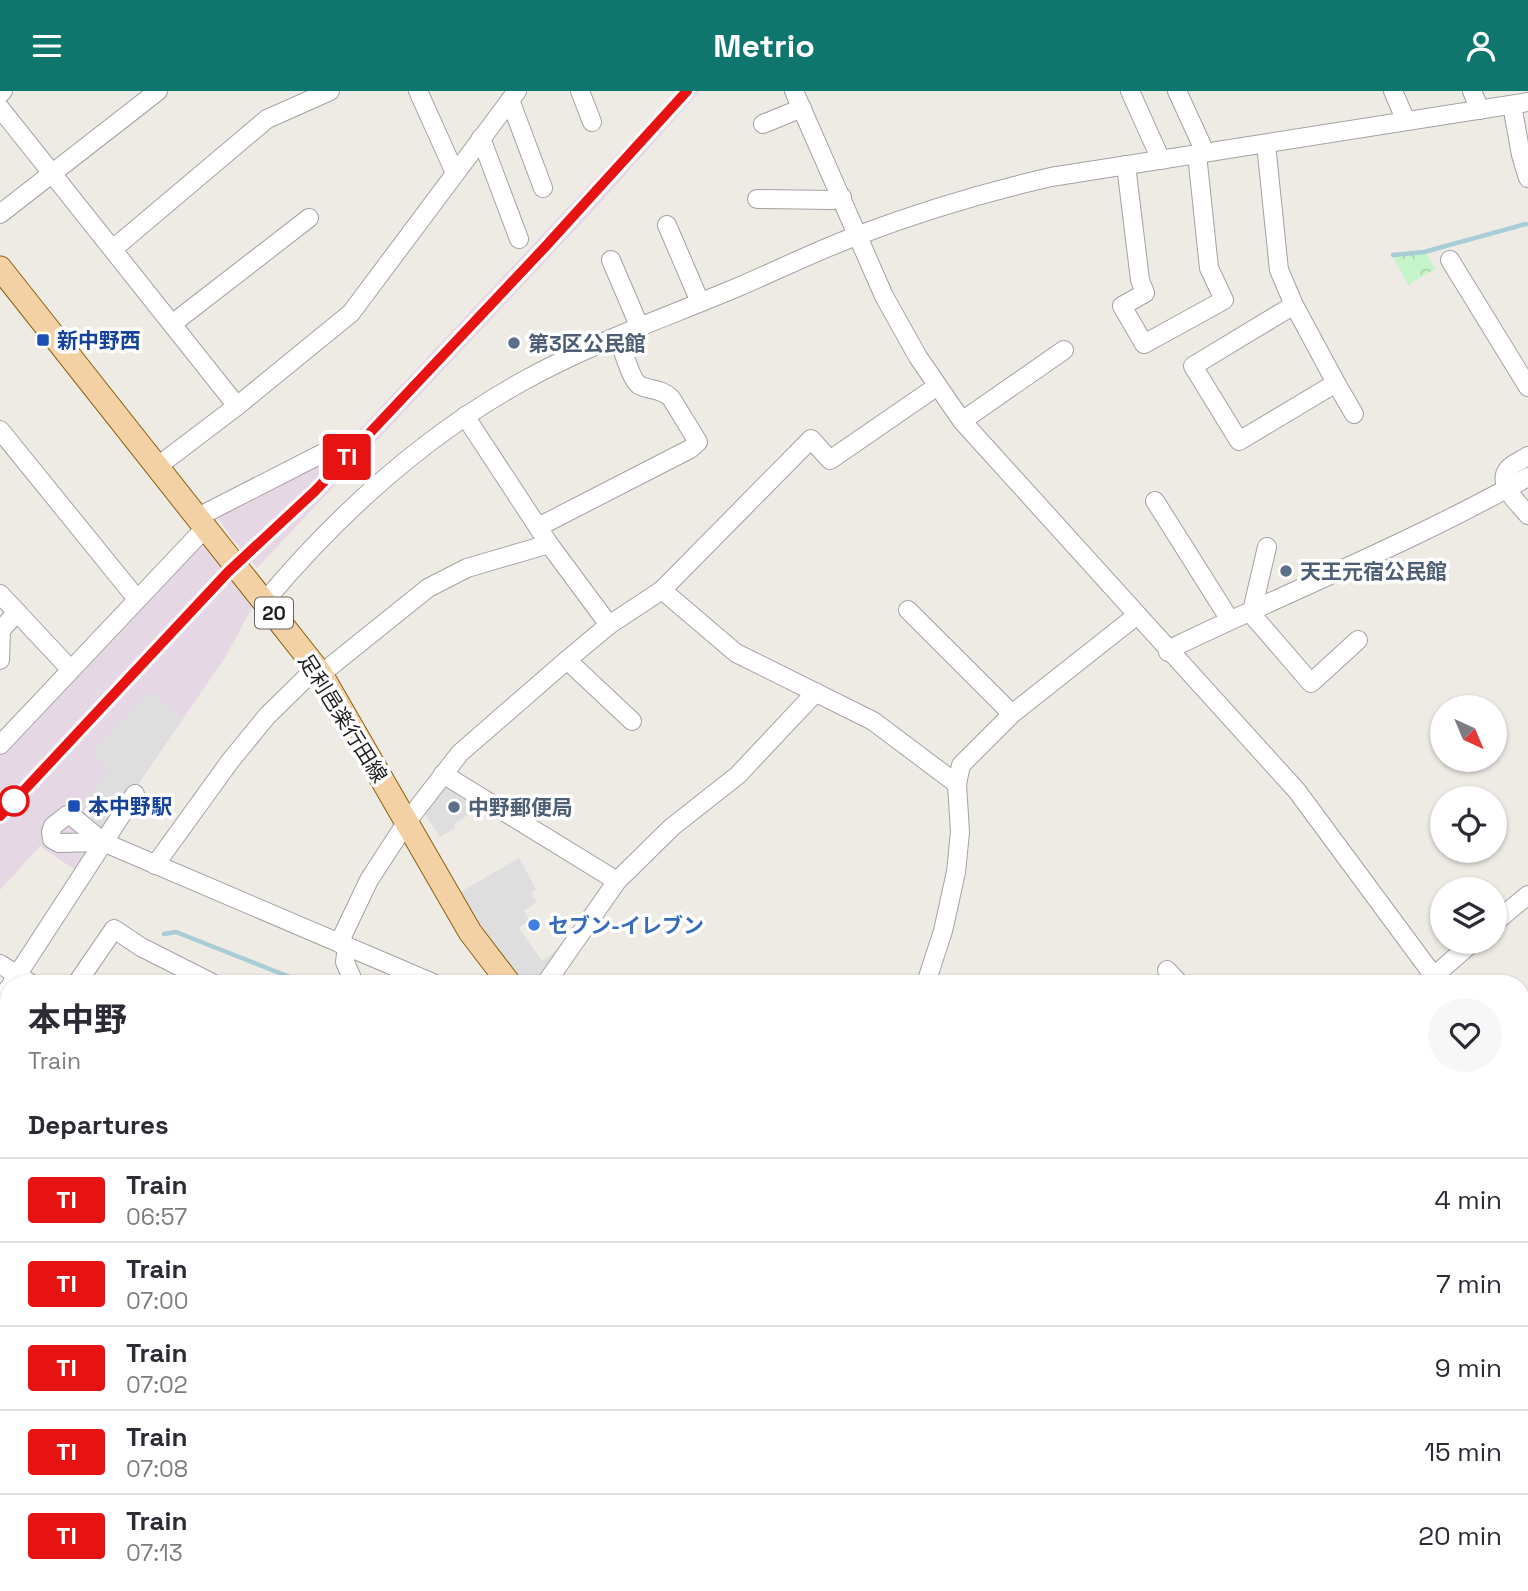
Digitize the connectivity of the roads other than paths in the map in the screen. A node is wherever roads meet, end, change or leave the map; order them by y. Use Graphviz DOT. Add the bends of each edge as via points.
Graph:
graph roads {
  1 [pos="158,91"];
  2 [pos="330,91"];
  3 [pos="418,91"];
  4 [pos="580,91"];
  5 [pos="794,91"];
  6 [pos="1130,91"];
  7 [pos="1177,91"];
  8 [pos="1393,91"];
  9 [pos="1472,91"];
  10 [pos="514,96"];
  11 [pos="1520,104"];
  12 [pos="0,108"];
  13 [pos="802,108"];
  14 [pos="1480,110"];
  15 [pos="1406,121"];
  16 [pos="592,122"];
  17 [pos="763,124"];
  18 [pos="481,138"];
  19 [pos="1266,144"];
  20 [pos="1201,153"];
  21 [pos="1161,160"];
  22 [pos="1126,165"];
  23 [pos="455,173"];
  24 [pos="52,174"];
  25 [pos="1528,176"];
  26 [pos="543,188"];
  27 [pos="842,197"];
  28 [pos="757,199"];
  29 [pos="0,215"];
  30 [pos="309,218"];
  31 [pos="667,225"];
  32 [pos="858,235"];
  33 [pos="519,239"];
  34 [pos="113,249"];
  35 [pos="611,260"];
  36 [pos="1450,260"];
  37 [pos="0,268"];
  38 [pos="700,302"];
  39 [pos="1294,305"];
  40 [pos="173,324"];
  41 [pos="640,328"];
  42 [pos="618,337"];
  43 [pos="1064,351"];
  44 [pos="1336,383"];
  45 [pos="936,387"];
  46 [pos="1528,387"];
  47 [pos="237,406"];
  48 [pos="1354,414"];
  49 [pos="465,416"];
  50 [pos="962,421"];
  51 [pos="0,430"];
  52 [pos="329,450"];
  53 [pos="1528,456"];
  54 [pos="158,466"];
  55 [pos="1528,477"];
  56 [pos="1507,489"];
  57 [pos="1155,501"];
  58 [pos="1528,515"];
  59 [pos="202,522"];
  60 [pos="538,527"];
  61 [pos="549,544"];
  62 [pos="1267,547"];
  63 [pos="662,590"];
  64 [pos="0,594"];
  65 [pos="137,599"];
  66 [pos="265,601"];
  67 [pos="908,610"];
  68 [pos="1252,611"];
  69 [pos="17,612"];
  70 [pos="1136,616"];
  71 [pos="1230,620"];
  72 [pos="609,625"];
  73 [pos="1358,640"];
  74 [pos="1168,652"];
  75 [pos="0,660"];
  76 [pos="567,660"];
  77 [pos="71,670"];
  78 [pos="319,671"];
  79 [pos="816,692"];
  80 [pos="1012,715"];
  81 [pos="632,721"];
  82 [pos="2,740"];
  83 [pos="443,774"];
  84 [pos="957,784"];
  85 [pos="135,794"];
  86 [pos="406,823"];
  87 [pos="103,842"];
  88 [pos="155,865"];
  89 [pos="617,881"];
  90 [pos="1528,895"];
  91 [pos="1507,912"];
  92 [pos="343,944"];
  93 [pos="1461,954"];
  94 [pos="21,975"];
  95 [pos="82,975"];
  96 [pos="196,975"];
  97 [pos="351,975"];
  98 [pos="415,975"];
  99 [pos="503,975"];
  100 [pos="552,975"];
  101 [pos="929,975"];
  102 [pos="1429,975"];
  103 [pos="1439,975"];
  1 -- 24 [label="street"];
  2 -- 34 [label="street" via="267,119"];
  3 -- 23 [label="street"];
  4 -- 16 [label="street"];
  5 -- 13 [label="street"];
  6 -- 21 [label="street"];
  7 -- 20 [label="street"];
  8 -- 15 [label="street"];
  9 -- 14 [label="street"];
  10 -- 18 [label="street"];
  10 -- 26 [label="street"];
  11 -- 14 [label="street"];
  11 -- 25 [label="street" via="1521,155"];
  12 -- 24 [label="street"];
  13 -- 17 [label="street"];
  13 -- 27 [label="street"];
  14 -- 15 [label="street"];
  15 -- 19 [label="street"];
  18 -- 23 [label="street"];
  18 -- 33 [label="street"];
  19 -- 20 [label="street"];
  19 -- 39 [label="street" via="1279,270"];
  20 -- 21 [label="street"];
  20 -- 22 [label="street" via="1209,268 1224,300 1144,344 1122,306 1145,293"];
  21 -- 22 [label="street"];
  22 -- 32 [label="street" via="981,193"];
  23 -- 47 [label="street" via="351,313"];
  24 -- 29 [label="street"];
  24 -- 34 [label="street"];
  27 -- 28 [label="street"];
  27 -- 32 [label="street"];
  30 -- 40 [label="street"];
  31 -- 38 [label="street"];
  32 -- 38 [label="street"];
  32 -- 45 [label="street" via="900,328"];
  34 -- 40 [label="street"];
  35 -- 41 [label="street"];
  36 -- 46 [label="street"];
  37 -- 54 [label="main road, 足利邑楽行田線 / 20"];
  38 -- 41 [label="street"];
  39 -- 44 [label="street"];
  39 -- 44 [label="street" via="1193,366 1239,441"];
  40 -- 47 [label="street"];
  41 -- 42 [label="street"];
  42 -- 49 [label="street" via="524,380"];
  42 -- 60 [label="street" via="635,381 665,392 698,442"];
  43 -- 50 [label="street"];
  44 -- 48 [label="street"];
  45 -- 50 [label="street"];
  45 -- 63 [label="street" via="830,460 811,439"];
  47 -- 54 [label="street"];
  49 -- 60 [label="street"];
  49 -- 66 [label="street" via="416,450 352,505"];
  50 -- 70 [label="street"];
  51 -- 65 [label="street"];
  52 -- 59 [label="street"];
  53 -- 56 [label="street" via="1507,469"];
  54 -- 59 [label="main road, 足利邑楽行田線 / 20"];
  55 -- 56 [label="street"];
  56 -- 58 [label="street"];
  56 -- 68 [label="street"];
  57 -- 71 [label="street"];
  59 -- 65 [label="street"];
  59 -- 66 [label="main road, 足利邑楽行田線 / 20"];
  60 -- 61 [label="street"];
  61 -- 72 [label="street"];
  61 -- 78 [label="street" via="467,568 428,588"];
  62 -- 68 [label="street"];
  63 -- 72 [label="street"];
  63 -- 79 [label="street" via="736,653"];
  64 -- 69 [label="street"];
  65 -- 77 [label="street"];
  66 -- 78 [label="main road, 足利邑楽行田線 / 20"];
  67 -- 80 [label="street"];
  68 -- 71 [label="street"];
  68 -- 73 [label="street" via="1311,683"];
  69 -- 75 [label="street" via="1,630"];
  69 -- 77 [label="street"];
  70 -- 74 [label="street"];
  70 -- 80 [label="street"];
  71 -- 74 [label="street"];
  72 -- 76 [label="street"];
  74 -- 102 [label="street" via="1297,791"];
  76 -- 81 [label="street"];
  76 -- 83 [label="street" via="469,744"];
  77 -- 82 [label="street"];
  78 -- 86 [label="main road, 足利邑楽行田線 / 20"];
  78 -- 88 [label="street" via="267,716"];
  79 -- 84 [label="street" via="873,721"];
  79 -- 89 [label="street" via="738,775 672,827"];
  80 -- 84 [label="street" via="961,765"];
  83 -- 86 [label="street"];
  83 -- 89 [label="street"];
  84 -- 101 [label="street" via="960,832 956,872"];
  85 -- 87 [label="street"];
  86 -- 92 [label="street" via="369,880"];
  86 -- 99 [label="main road, 足利邑楽行田線 / 20" via="470,932"];
  87 -- 88 [label="street"];
  87 -- 94 [label="street"];
  88 -- 92 [label="street"];
  89 -- 100 [label="street"];
  90 -- 91 [label="street"];
  92 -- 97 [label="street"];
  92 -- 98 [label="street"];
  93 -- 103 [label="street"];
  95 -- 96 [label="street" via="114,929"];
}
